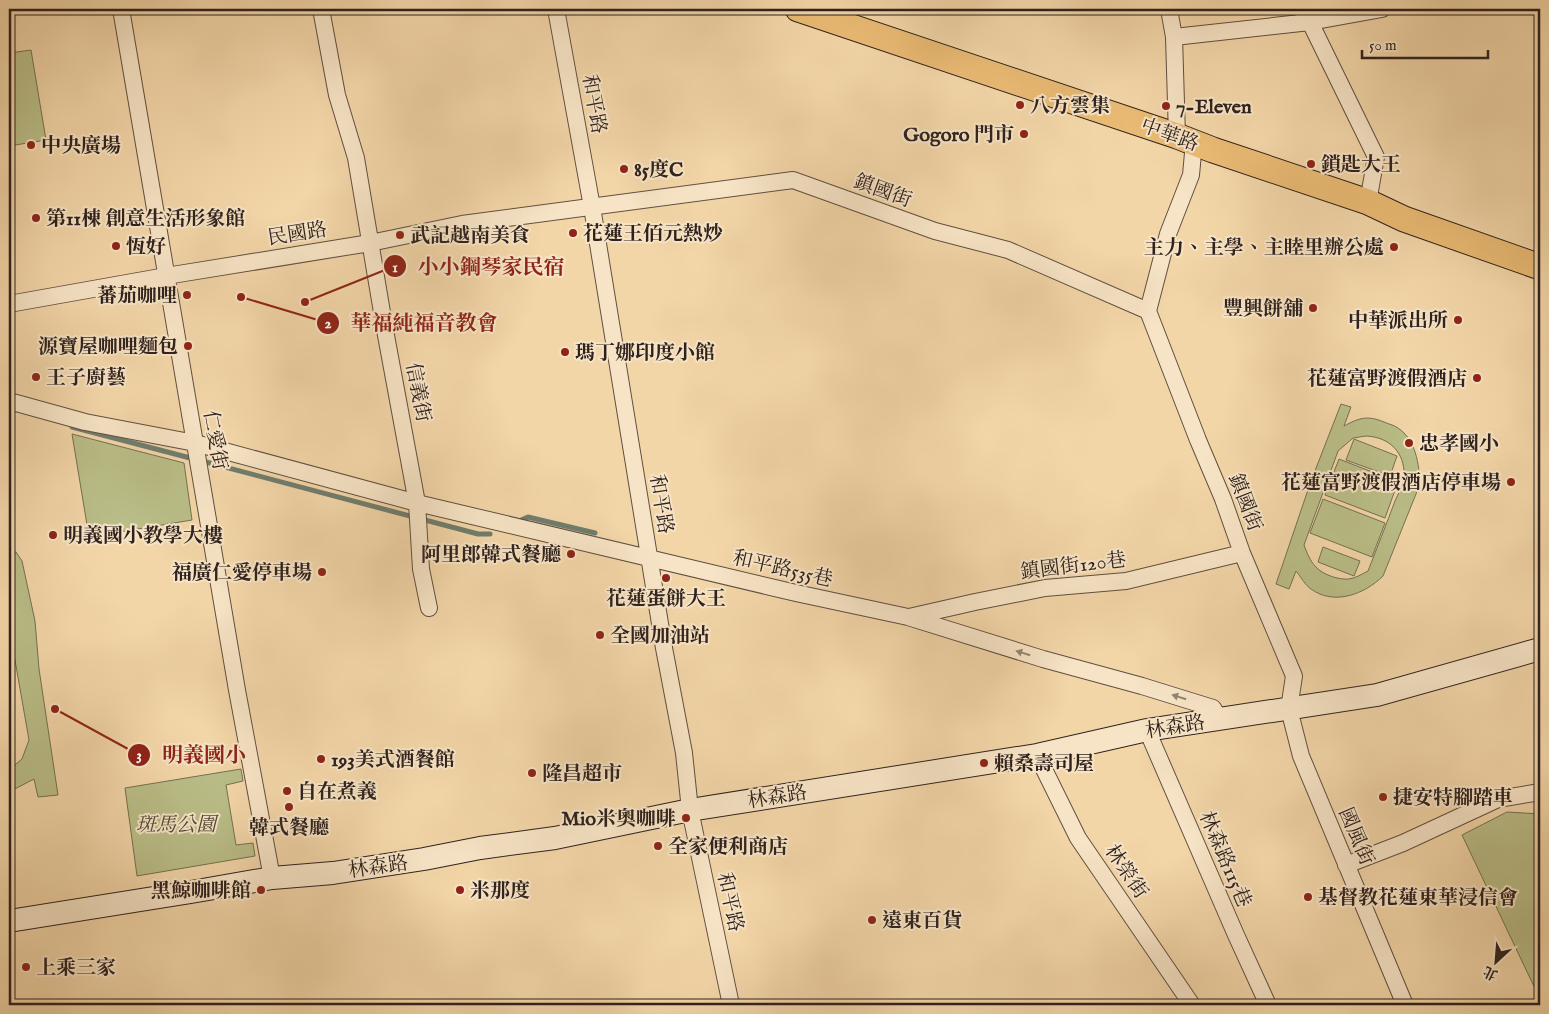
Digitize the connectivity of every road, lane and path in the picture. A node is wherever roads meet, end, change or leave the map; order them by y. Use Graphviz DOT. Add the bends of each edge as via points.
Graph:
graph roads {
  1 [pos="120,9"];
  2 [pos="321,9"];
  3 [pos="556,9"];
  4 [pos="798,9"];
  5 [pos="1169,9"];
  6 [pos="1382,9"];
  7 [pos="1306,15"];
  8 [pos="1174,37"];
  9 [pos="1185,139"];
  10 [pos="1368,202"];
  11 [pos="592,207"];
  12 [pos="370,243"];
  13 [pos="1540,267"];
  14 [pos="166,276"];
  15 [pos="9,304"];
  16 [pos="1148,311"];
  17 [pos="9,401"];
  18 [pos="197,455"];
  19 [pos="418,514"];
  20 [pos="1242,553"];
  21 [pos="649,557"];
  22 [pos="429,608"];
  23 [pos="908,617"];
  24 [pos="1540,649"];
  25 [pos="1289,709"];
  26 [pos="1220,719"];
  27 [pos="1146,730"];
  28 [pos="1037,755"];
  29 [pos="1540,792"];
  30 [pos="690,810"];
  31 [pos="1346,865"];
  32 [pos="272,878"];
  33 [pos="9,921"];
  34 [pos="731,1005"];
  35 [pos="1192,1005"];
  36 [pos="1268,1005"];
  37 [pos="1405,1005"];
  1 -- 14 [label="street, 仁愛街"];
  2 -- 12 [label="street, 信義街" via="337,96 356,158"];
  3 -- 11 [label="street, 和平路"];
  4 -- 9 [label="main road, 中華路"];
  5 -- 8 [label="street"];
  6 -- 7 [label="street"];
  7 -- 8 [label="street"];
  7 -- 10 [label="street" via="1376,157"];
  8 -- 9 [label="street"];
  9 -- 10 [label="main road, 中華路"];
  9 -- 16 [label="street" via="1191,175 1168,234"];
  10 -- 13 [label="main road, 中華路" via="1404,219"];
  11 -- 12 [label="street, 民國路" via="462,224"];
  11 -- 16 [label="street, 鎮國街" via="793,180 936,231 1008,250"];
  11 -- 21 [label="street, 和平路"];
  12 -- 14 [label="street, 民國路"];
  12 -- 19 [label="street, 信義街"];
  14 -- 15 [label="street, 民國路"];
  14 -- 18 [label="street, 仁愛街"];
  16 -- 20 [label="street, 鎮國街"];
  17 -- 18 [label="street, 和平路535巷"];
  18 -- 19 [label="street, 和平路535巷"];
  18 -- 32 [label="street, 仁愛街"];
  19 -- 21 [label="street, 和平路535巷"];
  19 -- 22 [label="street, 信義街" via="421,569"];
  20 -- 23 [label="street, 鎮國街120巷" via="1126,581 1045,588"];
  20 -- 25 [label="street, 鎮國街" via="1294,676"];
  21 -- 23 [label="street, 和平路535巷"];
  21 -- 30 [label="street, 和平路" via="684,753"];
  26 -- 23 [label="street, 和平路535巷, one-way" via="1213,708 1043,660"];
  24 -- 25 [label="street, 林森路" via="1377,695"];
  25 -- 26 [label="street, 林森路"];
  25 -- 31 [label="street, 國風街" via="1301,756"];
  26 -- 27 [label="street, 林森路"];
  27 -- 28 [label="street, 林森路"];
  27 -- 36 [label="street, 林森路115巷"];
  28 -- 30 [label="street, 林森路"];
  28 -- 35 [label="street, 林榮街" via="1078,838"];
  29 -- 31 [label="street" via="1498,799 1403,843"];
  30 -- 32 [label="street, 林森路" via="555,838 334,873"];
  30 -- 34 [label="street, 和平路"];
  31 -- 37 [label="street, 國風街"];
  32 -- 33 [label="street, 林森路"];
}
